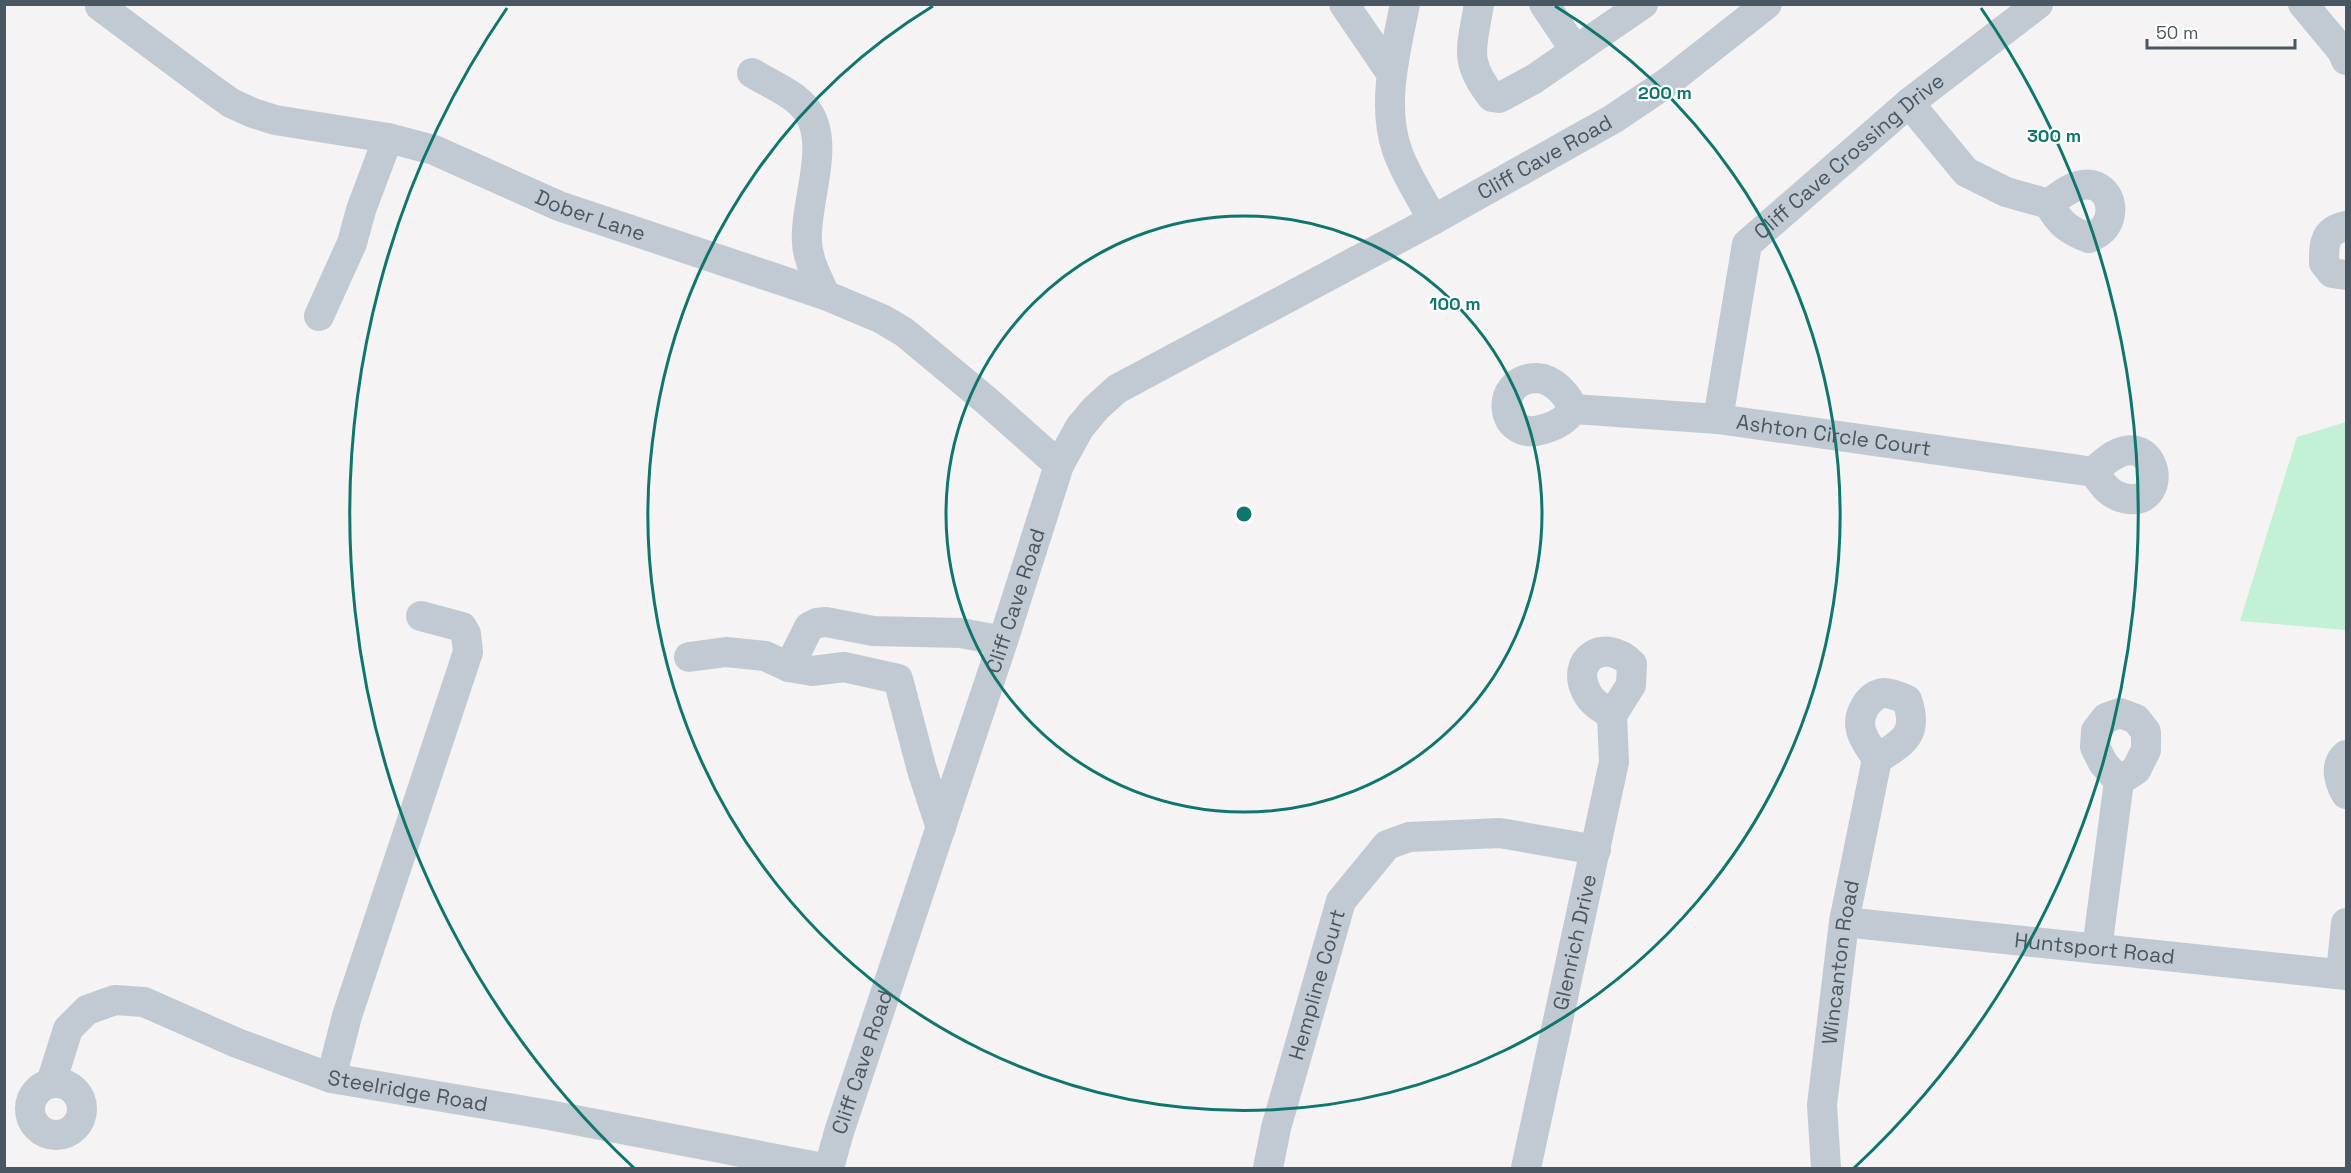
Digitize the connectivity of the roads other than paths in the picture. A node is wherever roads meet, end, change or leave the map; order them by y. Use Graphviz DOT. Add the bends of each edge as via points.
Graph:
graph roads {
  1 [pos="1344,4"];
  2 [pos="1405,4"];
  3 [pos="1479,4"];
  4 [pos="1544,4"];
  5 [pos="1767,4"];
  6 [pos="2037,4"];
  7 [pos="2303,4"];
  8 [pos="1630,8"];
  9 [pos="121,11"];
  10 [pos="1575,50"];
  11 [pos="2346,60"];
  12 [pos="1391,72"];
  13 [pos="752,73"];
  14 [pos="1909,103"];
  15 [pos="388,138"];
  16 [pos="2049,204"];
  17 [pos="1433,220"];
  18 [pos="2346,226"];
  19 [pos="2346,275"];
  20 [pos="825,295"];
  21 [pos="319,316"];
  22 [pos="1574,409"];
  23 [pos="1718,419"];
  24 [pos="1059,465"];
  25 [pos="2094,472"];
  26 [pos="421,616"];
  27 [pos="873,631"];
  28 [pos="1003,641"];
  29 [pos="690,657"];
  30 [pos="789,667"];
  31 [pos="898,679"];
  32 [pos="1612,715"];
  33 [pos="2346,755"];
  34 [pos="1878,759"];
  35 [pos="2119,781"];
  36 [pos="2346,794"];
  37 [pos="941,828"];
  38 [pos="1596,850"];
  39 [pos="1844,922"];
  40 [pos="2346,923"];
  41 [pos="2097,949"];
  42 [pos="2344,975"];
  43 [pos="331,1078"];
  44 [pos="51,1083"];
  45 [pos="823,1168"];
  46 [pos="830,1168"];
  47 [pos="1268,1168"];
  48 [pos="1526,1168"];
  49 [pos="1826,1168"];
  1 -- 12 [label="street"];
  2 -- 12 [label="street"];
  3 -- 10 [label="street" via="1472,63 1492,98 1508,93"];
  4 -- 10 [label="street"];
  5 -- 17 [label="street, Cliff Cave Road" via="1668,82 1613,119"];
  6 -- 14 [label="street, Cliff Cave Crossing Drive"];
  7 -- 11 [label="street"];
  8 -- 10 [label="street"];
  9 -- 15 [label="street, Dober Lane" via="224,98 253,113"];
  12 -- 17 [label="street" via="1391,116 1397,150"];
  13 -- 20 [label="street" via="793,97 807,110 815,128 807,243"];
  14 -- 16 [label="street" via="1966,172 2006,192"];
  14 -- 23 [label="street, Cliff Cave Crossing Drive" via="1747,243"];
  15 -- 20 [label="street, Dober Lane" via="434,150 559,206"];
  15 -- 21 [label="street" via="352,243"];
  17 -- 24 [label="street, Cliff Cave Road" via="1117,389 1080,427"];
  18 -- 19 [label="street" via="2337,228 2324,245 2324,263 2332,273"];
  20 -- 24 [label="street, Dober Lane" via="904,332"];
  22 -- 23 [label="street, Ashton Circle Court"];
  23 -- 25 [label="street, Ashton Circle Court"];
  24 -- 28 [label="street, Cliff Cave Road"];
  26 -- 43 [label="street" via="462,627 468,651 347,1016"];
  27 -- 28 [label="street" via="961,633"];
  27 -- 30 [label="street" via="817,622 809,627"];
  27 -- 31 [label="street" via="894,662"];
  28 -- 37 [label="street, Cliff Cave Road"];
  29 -- 30 [label="street" via="726,652 765,656"];
  30 -- 31 [label="street" via="812,671 844,667"];
  31 -- 37 [label="street"];
  32 -- 38 [label="street, Glenrich Drive" via="1614,762"];
  33 -- 36 [label="street" via="2338,774"];
  34 -- 39 [label="street, Wincanton Road"];
  35 -- 41 [label="street"];
  37 -- 46 [label="street, Cliff Cave Road"];
  38 -- 47 [label="street, Hempline Court" via="1500,833 1409,837 1387,845 1341,901"];
  38 -- 48 [label="street, Glenrich Drive"];
  39 -- 41 [label="street, Huntsport Road"];
  39 -- 49 [label="street, Wincanton Road" via="1822,1105"];
  40 -- 42 [label="street"];
  41 -- 42 [label="street, Huntsport Road"];
  43 -- 44 [label="street, Steelridge Road" via="144,1002 115,1000 87,1010 68,1029"];
  43 -- 45 [label="street, Steelridge Road"];
}
